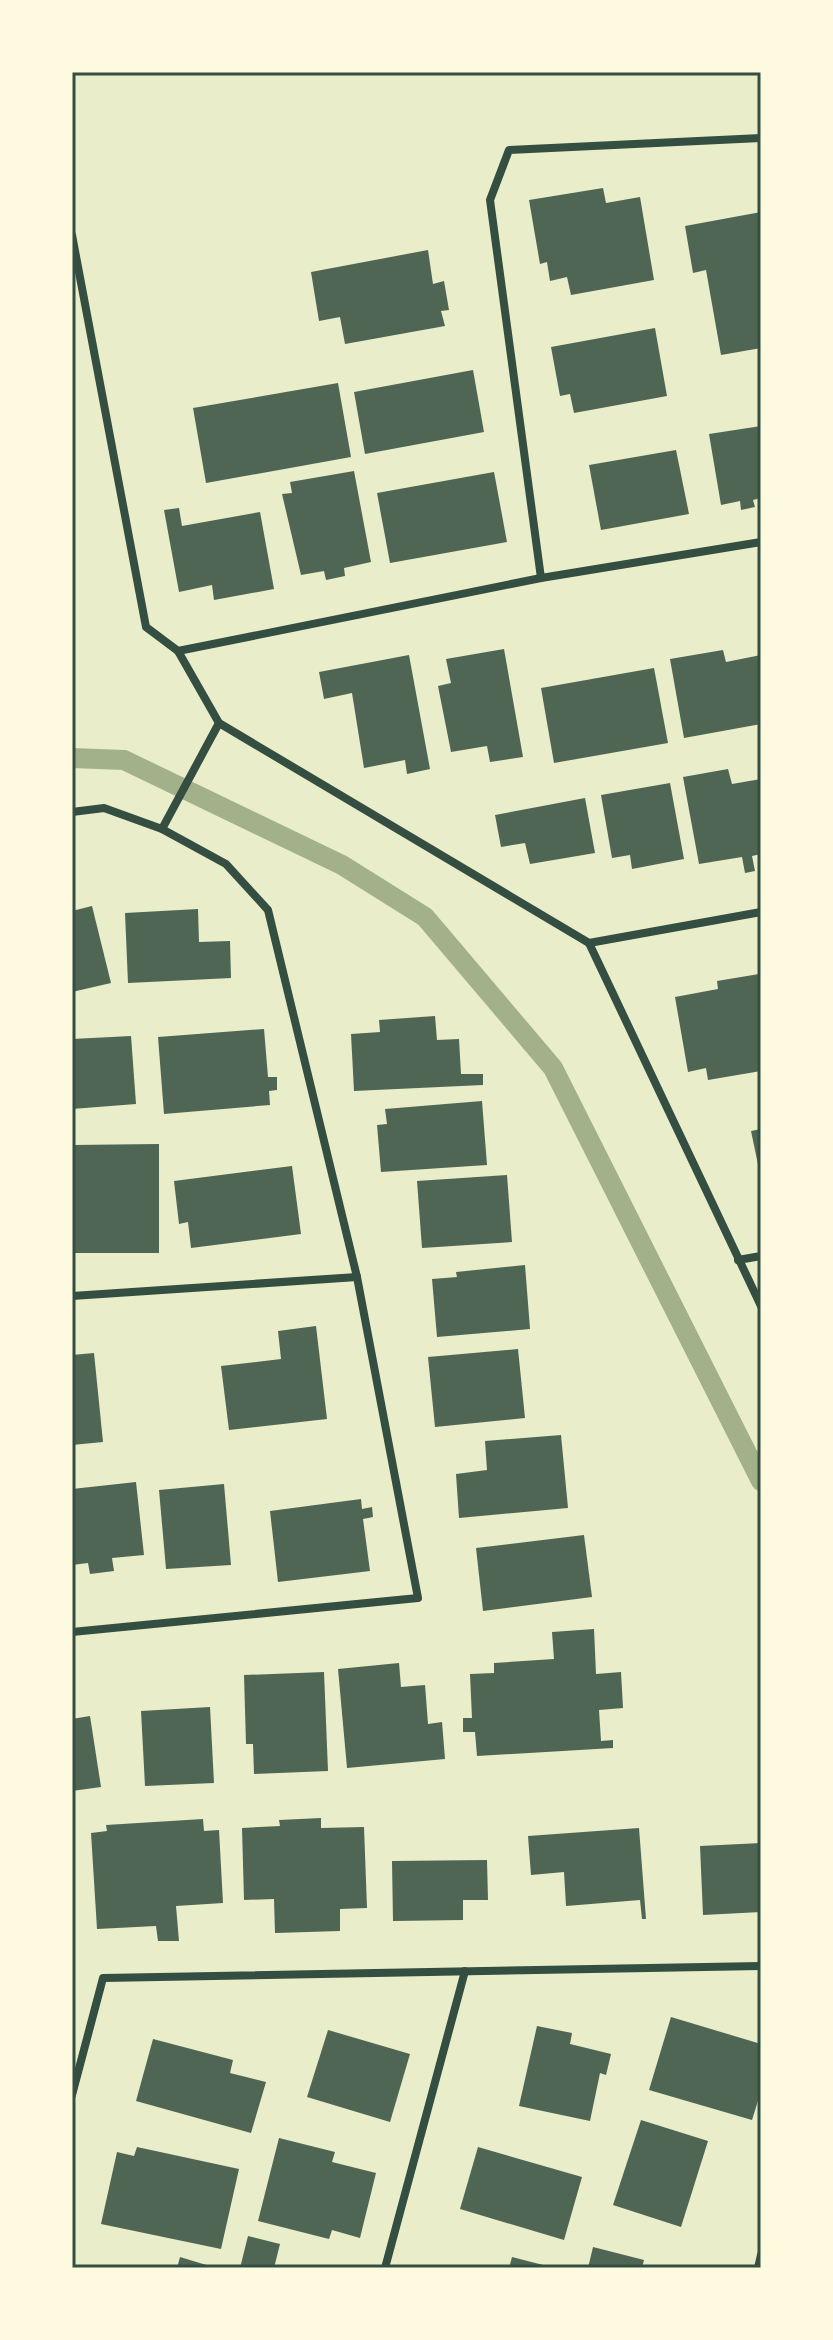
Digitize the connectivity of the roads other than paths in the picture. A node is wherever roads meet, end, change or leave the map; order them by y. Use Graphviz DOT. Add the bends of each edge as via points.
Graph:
graph roads {
  1 [pos="761,138"];
  2 [pos="72,235"];
  3 [pos="761,542"];
  4 [pos="541,578"];
  5 [pos="178,651"];
  6 [pos="219,723"];
  7 [pos="72,812"];
  8 [pos="162,829"];
  9 [pos="761,912"];
  10 [pos="589,943"];
  11 [pos="761,1256"];
  12 [pos="738,1260"];
  13 [pos="357,1277"];
  14 [pos="72,1296"];
  15 [pos="761,1306"];
  16 [pos="72,1632"];
  17 [pos="761,1966"];
  18 [pos="465,1971"];
  19 [pos="72,2095"];
  20 [pos="761,2255"];
  21 [pos="385,2268"];
  22 [pos="758,2268"];
  1 -- 4 [label="street" via="509,150 490,200"];
  2 -- 5 [label="street" via="146,627"];
  3 -- 4 [label="street"];
  4 -- 5 [label="street"];
  5 -- 6 [label="street"];
  6 -- 8 [label="street"];
  6 -- 10 [label="street"];
  7 -- 8 [label="street" via="104,808"];
  8 -- 13 [label="street" via="226,864 268,910"];
  9 -- 10 [label="street"];
  10 -- 12 [label="street"];
  11 -- 12 [label="street"];
  12 -- 15 [label="street"];
  13 -- 14 [label="street"];
  13 -- 16 [label="street" via="418,1598"];
  17 -- 18 [label="street"];
  18 -- 19 [label="street" via="103,1978"];
  18 -- 21 [label="street"];
  20 -- 22 [label="street"];
}
